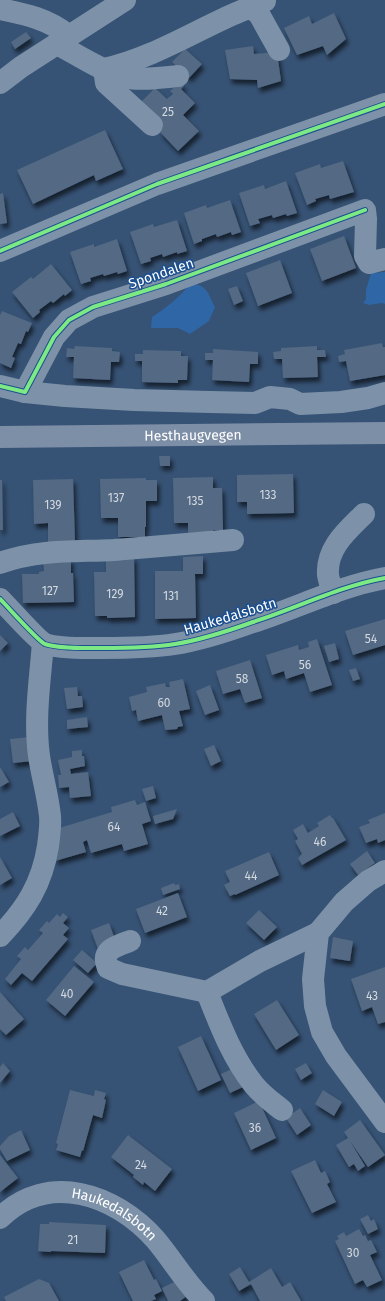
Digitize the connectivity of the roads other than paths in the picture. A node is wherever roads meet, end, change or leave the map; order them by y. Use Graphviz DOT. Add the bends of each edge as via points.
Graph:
graph roads {
  1 [pos="125,0"];
  2 [pos="0,9"];
  3 [pos="63,40"];
  4 [pos="280,50"];
  5 [pos="104,69"];
  6 [pos="178,76"];
  7 [pos="0,83"];
  8 [pos="385,104"];
  9 [pos="152,125"];
  10 [pos="0,251"];
  11 [pos="385,259"];
  12 [pos="0,386"];
  13 [pos="25,392"];
  14 [pos="385,393"];
  15 [pos="385,433"];
  16 [pos="0,437"];
  17 [pos="364,514"];
  18 [pos="233,540"];
  19 [pos="0,563"];
  20 [pos="385,578"];
  21 [pos="333,593"];
  22 [pos="0,599"];
  23 [pos="43,643"];
  24 [pos="385,871"];
  25 [pos="318,933"];
  26 [pos="0,936"];
  27 [pos="130,941"];
  28 [pos="208,992"];
  29 [pos="282,1110"];
  30 [pos="385,1122"];
  31 [pos="0,1218"];
  32 [pos="204,1301"];
  1 -- 3 [label="street"];
  2 -- 3 [label="street" via="41,20 59,28"];
  3 -- 5 [label="street"];
  3 -- 7 [label="street"];
  4 -- 5 [label="street" via="255,11 256,5 202,28 148,56"];
  5 -- 6 [label="street" via="126,78"];
  5 -- 9 [label="street" via="106,83"];
  8 -- 10 [label="street" via="157,184"];
  11 -- 13 [label="street, Spondalen" via="369,263 365,256 365,210 166,284 93,307 69,320 54,337"];
  12 -- 13 [label="street"];
  13 -- 14 [label="street" via="119,400 255,403 270,397 290,399 300,404 341,402"];
  15 -- 16 [label="main road, Hesthaugvegen"];
  17 -- 21 [label="street" via="335,544 328,562 328,576"];
  18 -- 19 [label="street" via="114,550 41,552 17,556"];
  20 -- 21 [label="street, Haukedalsbotn"];
  21 -- 23 [label="street, Haukedalsbotn" via="216,634 176,644 135,648 86,648"];
  22 -- 23 [label="street"];
  23 -- 26 [label="street" via="37,716 39,756 50,817 48,845 38,884 17,918"];
  24 -- 25 [label="street" via="368,881 344,902"];
  25 -- 28 [label="street" via="260,961"];
  25 -- 30 [label="street" via="314,979 315,1006 322,1032 336,1056"];
  27 -- 28 [label="street" via="109,950 105,960 108,968 122,974"];
  28 -- 29 [label="street" via="235,1057 255,1086"];
  31 -- 32 [label="street, Haukedalsbotn" via="9,1209 30,1198 52,1192 72,1192 96,1198 136,1220 155,1239"];
}
